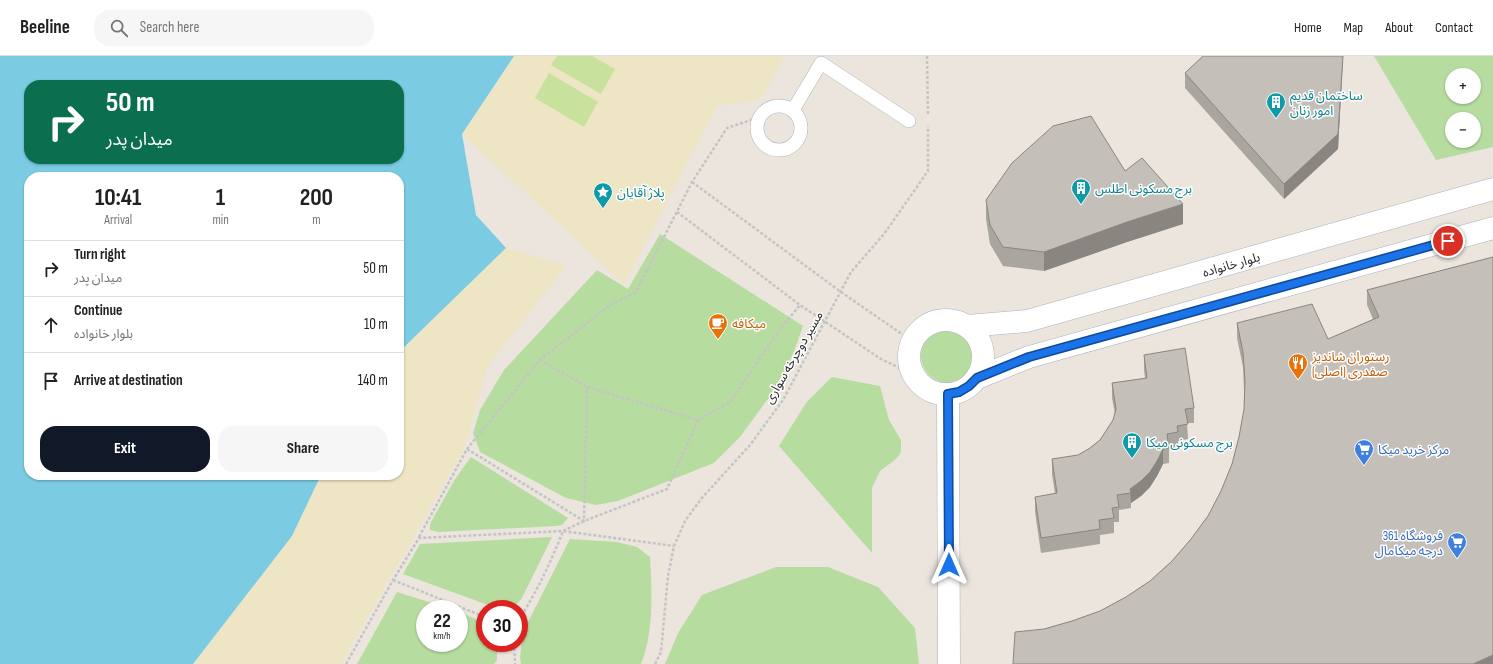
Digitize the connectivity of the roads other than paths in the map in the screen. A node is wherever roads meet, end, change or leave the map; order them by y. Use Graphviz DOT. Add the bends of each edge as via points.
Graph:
graph roads {
  1 [pos="793,110"];
  2 [pos="909,121"];
  3 [pos="1493,190"];
  4 [pos="1493,228"];
  5 [pos="967,326"];
  6 [pos="977,378"];
  7 [pos="948,394"];
  8 [pos="949,664"];
  1 -- 1 [label="lane" via="801,120 802,134 796,145 784,151 771,150 761,142 757,130 760,117 768,108 781,105"];
  1 -- 2 [label="lane" via="821,63"];
  3 -- 5 [label="street, بلوار خانواده" via="1027,321"];
  4 -- 6 [label="street" via="1029,357"];
  5 -- 6 [label="street" via="976,334 984,355"];
  5 -- 7 [label="street" via="951,319 939,320 928,324 912,341 909,352 914,375 931,391"];
  6 -- 7 [label="street" via="959,392"];
  7 -- 8 [label="street"];
}
